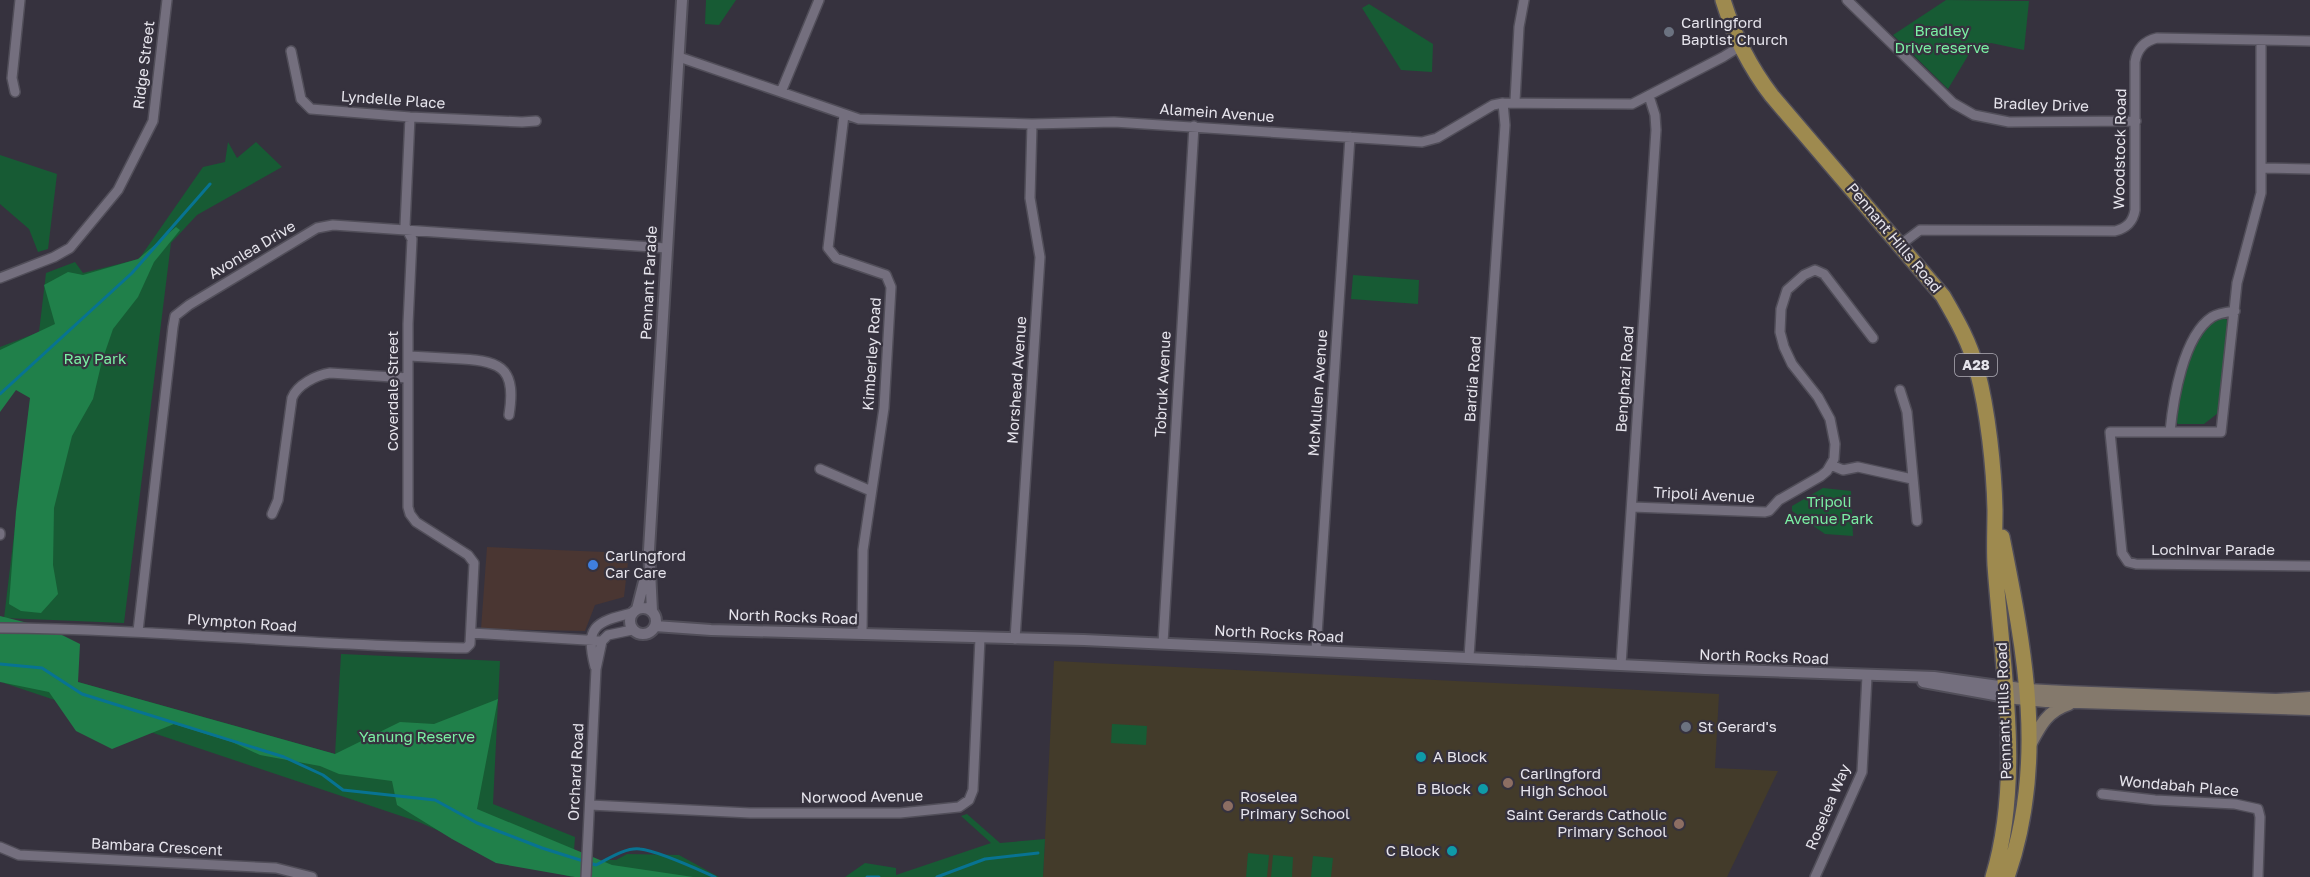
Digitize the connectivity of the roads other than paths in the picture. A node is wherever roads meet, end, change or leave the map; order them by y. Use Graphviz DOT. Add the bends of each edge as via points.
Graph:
graph roads {
  1 [pos="20,0"];
  2 [pos="167,0"];
  3 [pos="682,0"];
  4 [pos="819,0"];
  5 [pos="1524,0"];
  6 [pos="1723,0"];
  7 [pos="1847,0"];
  8 [pos="2261,40"];
  9 [pos="2310,41"];
  10 [pos="1739,47"];
  11 [pos="291,51"];
  12 [pos="679,57"];
  13 [pos="15,92"];
  14 [pos="781,92"];
  15 [pos="1649,96"];
  16 [pos="1515,101"];
  17 [pos="1503,103"];
  18 [pos="844,115"];
  19 [pos="410,117"];
  20 [pos="536,121"];
  21 [pos="2136,121"];
  22 [pos="1032,124"];
  23 [pos="1194,126"];
  24 [pos="1350,137"];
  25 [pos="2262,168"];
  26 [pos="2310,169"];
  27 [pos="408,232"];
  28 [pos="1900,245"];
  29 [pos="666,248"];
  30 [pos="0,278"];
  31 [pos="2235,311"];
  32 [pos="1873,338"];
  33 [pos="409,356"];
  34 [pos="408,378"];
  35 [pos="1900,390"];
  36 [pos="509,415"];
  37 [pos="2170,432"];
  38 [pos="1831,465"];
  39 [pos="820,469"];
  40 [pos="1912,479"];
  41 [pos="872,491"];
  42 [pos="1632,507"];
  43 [pos="1995,507"];
  44 [pos="272,514"];
  45 [pos="1917,521"];
  46 [pos="2310,566"];
  47 [pos="648,568"];
  48 [pos="634,611"];
  49 [pos="652,611"];
  50 [pos="655,626"];
  51 [pos="0,628"];
  52 [pos="632,630"];
  53 [pos="138,631"];
  54 [pos="471,633"];
  55 [pos="862,634"];
  56 [pos="980,638"];
  57 [pos="1015,639"];
  58 [pos="597,640"];
  59 [pos="1163,644"];
  60 [pos="1316,650"];
  61 [pos="1469,657"];
  62 [pos="1621,665"];
  63 [pos="1867,676"];
  64 [pos="2006,692"];
  65 [pos="2028,695"];
  66 [pos="2310,698"];
  67 [pos="2076,702"];
  68 [pos="2310,709"];
  69 [pos="2030,745"];
  70 [pos="2102,794"];
  71 [pos="590,805"];
  72 [pos="0,847"];
  73 [pos="587,873"];
  74 [pos="312,877"];
  75 [pos="1815,877"];
  76 [pos="1993,877"];
  77 [pos="2007,877"];
  78 [pos="2258,877"];
  1 -- 13 [label="street" via="12,78"];
  2 -- 30 [label="street, Ridge Street" via="153,121 118,190 70,248"];
  3 -- 12 [label="street, Pennant Parade"];
  4 -- 14 [label="street"];
  5 -- 16 [label="street"];
  6 -- 10 [label="highway, Pennant Hills Road / A28"];
  7 -- 21 [label="street, Bradley Drive" via="1953,103 1974,115 2009,122"];
  8 -- 9 [label="street, Woodstock Road"];
  8 -- 21 [label="street, Woodstock Road" via="2157,38 2147,42 2136,57"];
  8 -- 25 [label="street, Lochinvar Parade"];
  10 -- 15 [label="street, Alamein Avenue"];
  10 -- 28 [label="highway, Pennant Hills Road / A28" via="1772,96"];
  11 -- 19 [label="street, Lyndelle Place" via="300,95 308,107"];
  12 -- 14 [label="street, Alamein Avenue"];
  12 -- 29 [label="street, Pennant Parade"];
  14 -- 18 [label="street, Alamein Avenue"];
  15 -- 16 [label="street, Alamein Avenue" via="1622,105"];
  15 -- 42 [label="street, Benghazi Road" via="1656,130"];
  16 -- 17 [label="street, Alamein Avenue"];
  17 -- 24 [label="street, Alamein Avenue" via="1428,141"];
  17 -- 61 [label="street, Bardia Road" via="1505,125"];
  18 -- 22 [label="street, Alamein Avenue" via="859,119"];
  18 -- 41 [label="street, Kimberley Road" via="828,248 836,258 886,275 891,287 884,408"];
  19 -- 20 [label="street, Lyndelle Place"];
  19 -- 27 [label="street, Coverdale Street" via="405,226"];
  21 -- 28 [label="street, Woodstock Road" via="2134,214 2123,229 1920,230"];
  22 -- 23 [label="street, Alamein Avenue" via="1114,122"];
  22 -- 57 [label="street, Morshead Avenue" via="1029,198 1040,257"];
  23 -- 24 [label="street, Alamein Avenue"];
  23 -- 59 [label="street, Tobruk Avenue"];
  24 -- 60 [label="street, McMullen Avenue"];
  25 -- 26 [label="street"];
  25 -- 31 [label="street, Lochinvar Parade" via="2260,196 2238,278"];
  27 -- 29 [label="street, Avonlea Drive"];
  27 -- 33 [label="street, Coverdale Street"];
  27 -- 53 [label="street, Avonlea Drive" via="333,225 317,228 175,316"];
  28 -- 43 [label="highway, Pennant Hills Road / A28" via="1943,296 1969,346 1984,402"];
  29 -- 47 [label="street, Pennant Parade"];
  31 -- 37 [label="street" via="2215,315 2196,333 2176,388"];
  31 -- 37 [label="street, Lochinvar Parade" via="2221,432"];
  32 -- 38 [label="street" via="1821,272 1811,272 1787,290 1780,317 1782,339 1792,364 1830,419 1835,444"];
  33 -- 34 [label="street, Coverdale Street"];
  33 -- 36 [label="street" via="496,364 511,385"];
  34 -- 44 [label="street" via="330,373 298,388 292,398 278,500"];
  34 -- 54 [label="street, Coverdale Street" via="408,511 416,522 468,555 474,563"];
  35 -- 40 [label="street" via="1907,412"];
  37 -- 46 [label="street, Lochinvar Parade" via="2110,432 2122,553 2126,560 2136,564"];
  38 -- 40 [label="street"];
  38 -- 42 [label="street, Tripoli Avenue" via="1821,476 1765,512"];
  39 -- 41 [label="street"];
  40 -- 45 [label="street"];
  41 -- 55 [label="street, Kimberley Road" via="862,553"];
  42 -- 62 [label="street, Benghazi Road"];
  43 -- 64 [label="highway, Pennant Hills Road / A28" via="1995,563"];
  43 -- 65 [label="highway, Pennant Hills Road / A28"];
  47 -- 48 [label="street, Pennant Parade"];
  47 -- 49 [label="street, Pennant Parade"];
  48 -- 49 [label="street"];
  48 -- 52 [label="street" via="629,622"];
  48 -- 58 [label="street" via="598,624"];
  49 -- 50 [label="street"];
  50 -- 52 [label="street" via="643,634"];
  50 -- 55 [label="street, North Rocks Road"];
  51 -- 53 [label="street, Plympton Road"];
  52 -- 58 [label="street"];
  53 -- 54 [label="street, Plympton Road" via="347,645 466,648"];
  54 -- 58 [label="street"];
  55 -- 56 [label="street, North Rocks Road"];
  56 -- 57 [label="street, North Rocks Road"];
  56 -- 71 [label="street, Norwood Avenue" via="974,790 959,807 881,813 750,813"];
  57 -- 59 [label="street, North Rocks Road"];
  58 -- 71 [label="street, Orchard Road"];
  59 -- 60 [label="street, North Rocks Road"];
  60 -- 61 [label="street, North Rocks Road"];
  61 -- 62 [label="street, North Rocks Road"];
  62 -- 63 [label="street, North Rocks Road"];
  63 -- 64 [label="street, North Rocks Road" via="1934,677"];
  63 -- 75 [label="street, Roselea Way" via="1862,772"];
  64 -- 65 [label="main road, North Rocks Road"];
  64 -- 76 [label="highway, Pennant Hills Road / A28" via="2006,818"];
  65 -- 66 [label="main road, North Rocks Road"];
  65 -- 67 [label="main road, North Rocks Road"];
  65 -- 69 [label="highway, Pennant Hills Road / A28"];
  67 -- 68 [label="main road, North Rocks Road"];
  67 -- 69 [label="main road" via="2057,707 2048,715"];
  69 -- 77 [label="highway, Pennant Hills Road / A28" via="2020,835"];
  70 -- 78 [label="street, Wondabah Place" via="2258,809"];
  71 -- 73 [label="street, Orchard Road"];
  72 -- 74 [label="street, Bambara Crescent" via="19,855 276,868"];
}
